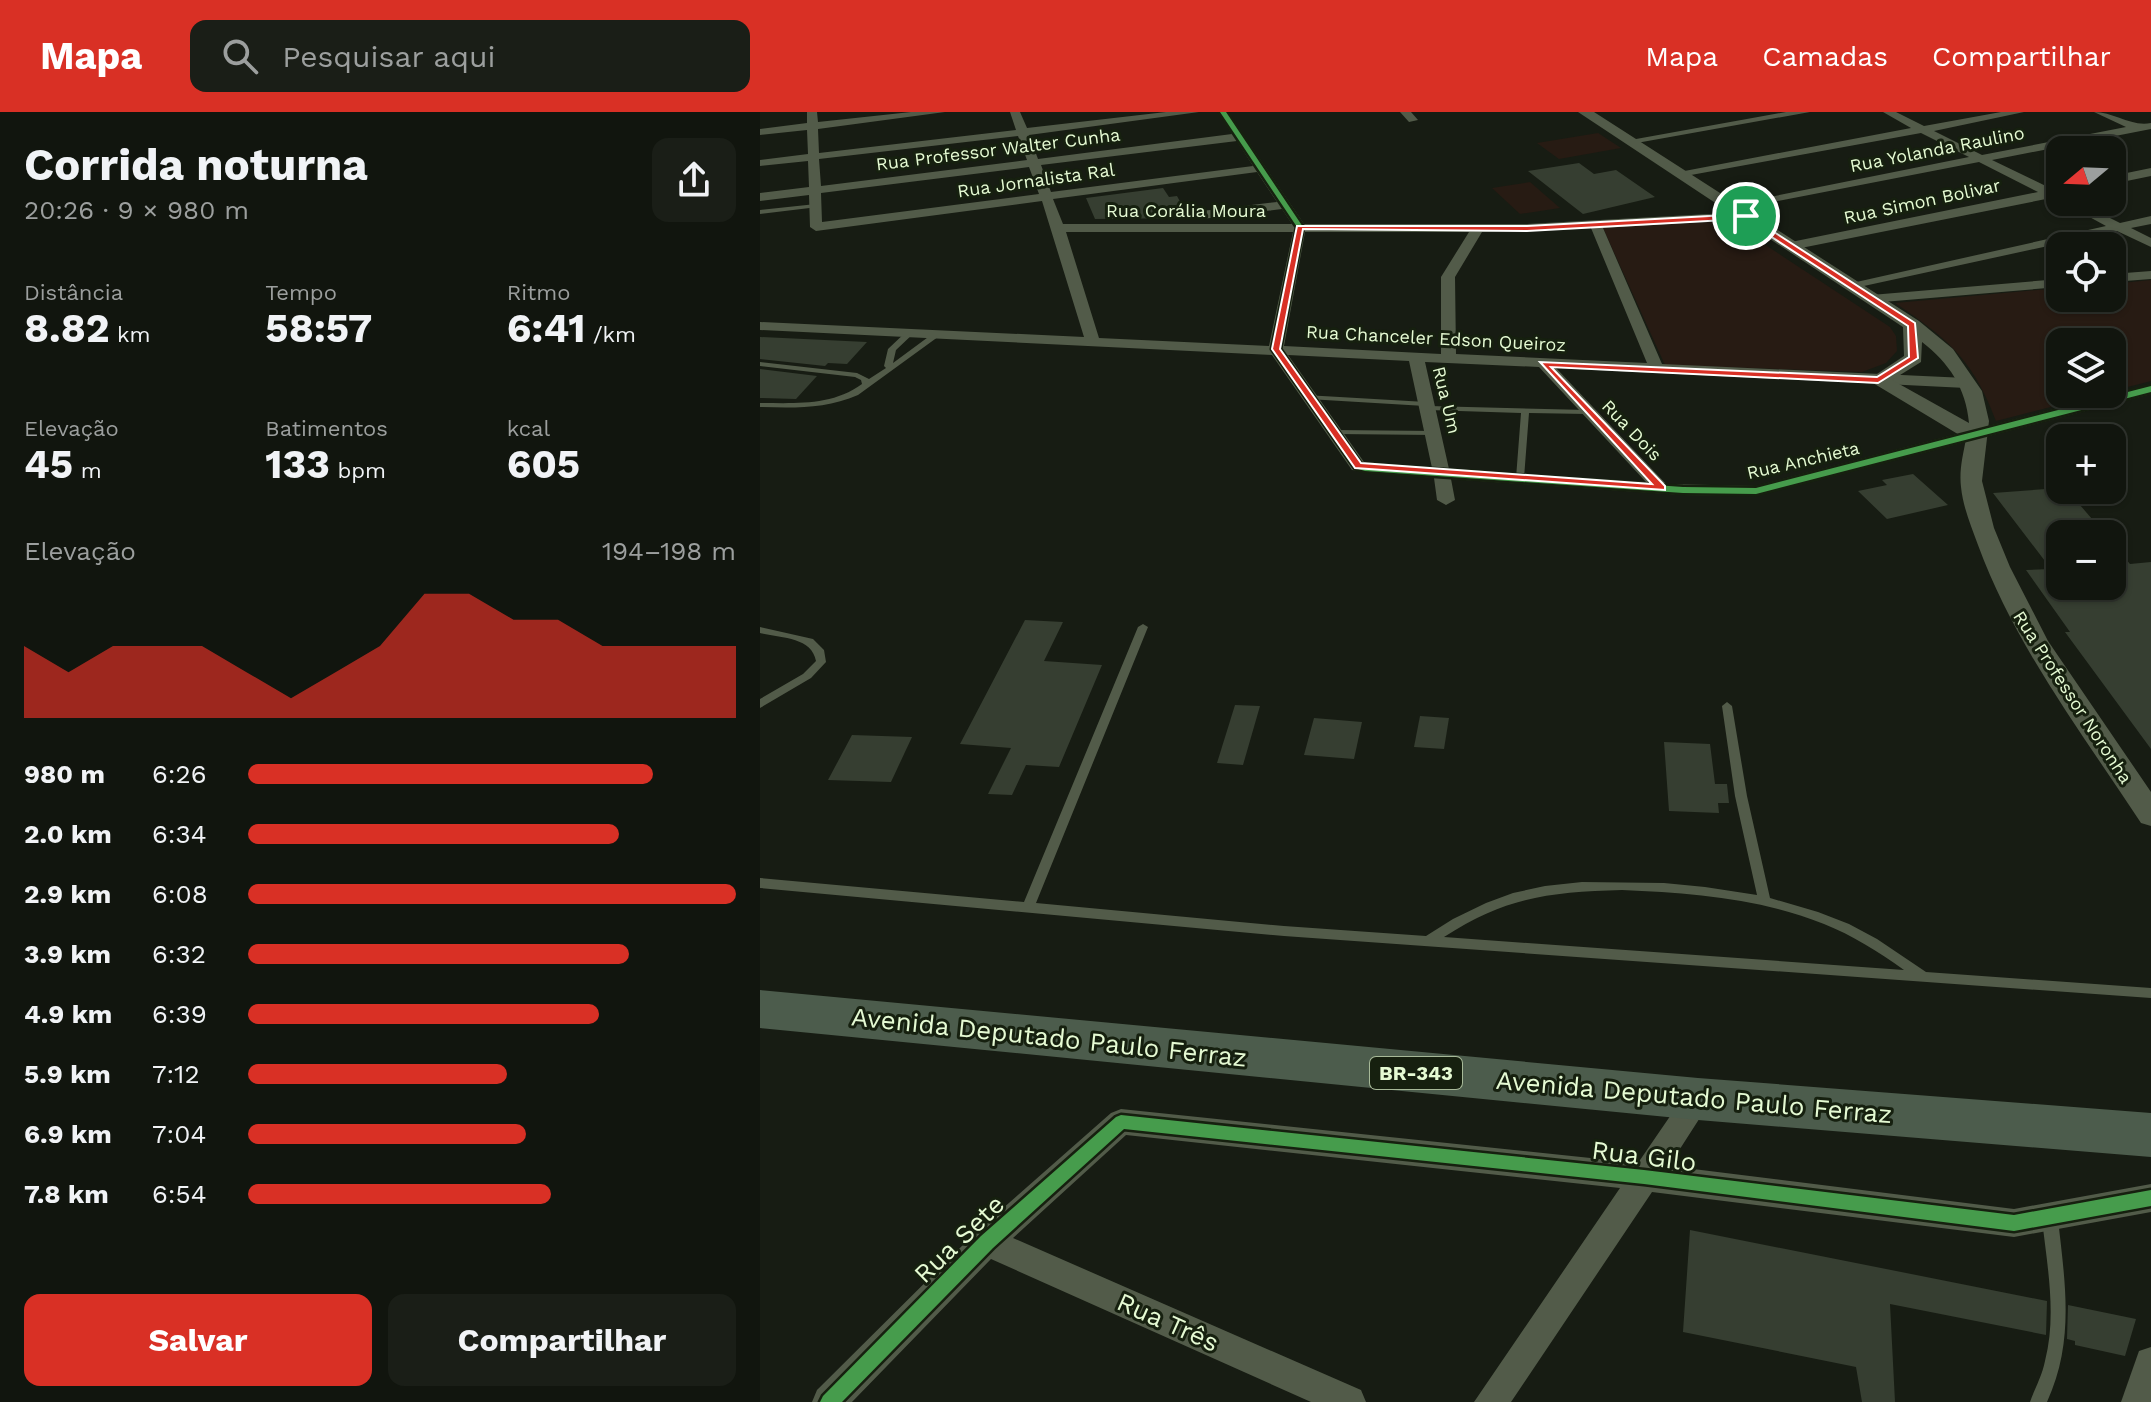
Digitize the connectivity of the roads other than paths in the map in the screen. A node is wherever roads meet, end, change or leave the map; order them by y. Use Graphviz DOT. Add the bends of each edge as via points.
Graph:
graph roads {
  1 [pos="812,112"];
  2 [pos="940,112"];
  3 [pos="1015,112"];
  4 [pos="1194,112"];
  5 [pos="1223,112"];
  6 [pos="1588,112"];
  7 [pos="1805,112"];
  8 [pos="1888,112"];
  9 [pos="2019,112"];
  10 [pos="2099,112"];
  11 [pos="812,126"];
  12 [pos="2145,128"];
  13 [pos="1922,129"];
  14 [pos="760,132"];
  15 [pos="1023,132"];
  16 [pos="2151,134"];
  17 [pos="1239,137"];
  18 [pos="1631,141"];
  19 [pos="814,156"];
  20 [pos="1981,159"];
  21 [pos="760,163"];
  22 [pos="1034,163"];
  23 [pos="1262,168"];
  24 [pos="2151,172"];
  25 [pos="1680,173"];
  26 [pos="2126,177"];
  27 [pos="2046,189"];
  28 [pos="816,190"];
  29 [pos="2046,196"];
  30 [pos="760,197"];
  31 [pos="1046,197"];
  32 [pos="1287,205"];
  33 [pos="816,206"];
  34 [pos="1738,211"];
  35 [pos="760,212"];
  36 [pos="1202,215"];
  37 [pos="2097,216"];
  38 [pos="2151,220"];
  39 [pos="1596,225"];
  40 [pos="1300,227"];
  41 [pos="2119,227"];
  42 [pos="1058,228"];
  43 [pos="1478,228"];
  44 [pos="2151,243"];
  45 [pos="1791,246"];
  46 [pos="2151,275"];
  47 [pos="2126,277"];
  48 [pos="2046,284"];
  49 [pos="1850,285"];
  50 [pos="1871,299"];
  51 [pos="1912,325"];
  52 [pos="760,326"];
  53 [pos="910,333"];
  54 [pos="938,334"];
  55 [pos="1093,341"];
  56 [pos="1276,349"];
  57 [pos="1416,357"];
  58 [pos="1449,359"];
  59 [pos="760,364"];
  60 [pos="1544,364"];
  61 [pos="888,366"];
  62 [pos="1657,370"];
  63 [pos="1878,380"];
  64 [pos="1966,383"];
  65 [pos="866,385"];
  66 [pos="2151,389"];
  67 [pos="1308,397"];
  68 [pos="760,405"];
  69 [pos="1427,406"];
  70 [pos="1525,412"];
  71 [pos="1587,412"];
  72 [pos="1336,432"];
  73 [pos="1435,433"];
  74 [pos="1975,435"];
  75 [pos="1442,472"];
  76 [pos="1520,478"];
  77 [pos="1661,488"];
  78 [pos="1446,500"];
  79 [pos="1143,627"];
  80 [pos="760,630"];
  81 [pos="760,704"];
  82 [pos="1727,706"];
  83 [pos="2151,815"];
  84 [pos="760,883"];
  85 [pos="1765,902"];
  86 [pos="1028,908"];
  87 [pos="1426,942"];
  88 [pos="1926,978"];
  89 [pos="2151,993"];
  90 [pos="760,1009"];
  91 [pos="1698,1099"];
  92 [pos="1130,1122"];
  93 [pos="2151,1135"];
  94 [pos="1644,1177"];
  95 [pos="2151,1198"];
  96 [pos="2050,1218"];
  97 [pos="987,1242"];
  98 [pos="2151,1363"];
  99 [pos="829,1402"];
  100 [pos="1349,1402"];
  101 [pos="1491,1402"];
  102 [pos="2038,1402"];
  103 [pos="2138,1402"];
  1 -- 11 [label="street"];
  2 -- 11 [label="street"];
  3 -- 15 [label="street"];
  4 -- 15 [label="street"];
  5 -- 17 [label="street"];
  6 -- 18 [label="street, Rua Professor Noronha"];
  7 -- 18 [label="street"];
  8 -- 13 [label="street"];
  9 -- 13 [label="street"];
  10 -- 12 [label="street"];
  11 -- 14 [label="street"];
  11 -- 19 [label="street"];
  12 -- 16 [label="street"];
  12 -- 20 [label="street, Rua Yolanda Raulino"];
  13 -- 20 [label="street"];
  13 -- 25 [label="street"];
  15 -- 19 [label="street"];
  15 -- 22 [label="street"];
  17 -- 22 [label="street, Rua Professor Walter Cunha"];
  17 -- 23 [label="street"];
  18 -- 25 [label="street, Rua Professor Noronha"];
  19 -- 21 [label="street"];
  19 -- 28 [label="street"];
  20 -- 27 [label="street"];
  20 -- 34 [label="street, Rua Yolanda Raulino"];
  22 -- 28 [label="street, Rua Professor Walter Cunha"];
  22 -- 31 [label="street"];
  23 -- 31 [label="street, Rua Jornalista Ral"];
  23 -- 32 [label="street"];
  24 -- 26 [label="street"];
  25 -- 34 [label="street, Rua Professor Noronha"];
  28 -- 30 [label="street, Rua Professor Walter Cunha"];
  28 -- 33 [label="street"];
  29 -- 45 [label="street, Rua Simon Bolivar"];
  31 -- 33 [label="street, Rua Jornalista Ral" via="815,226"];
  31 -- 42 [label="street"];
  32 -- 36 [label="street"];
  32 -- 40 [label="street"];
  33 -- 35 [label="lane"];
  34 -- 39 [label="street, Rua Corália Moura"];
  34 -- 45 [label="street, Rua Professor Noronha"];
  37 -- 41 [label="street"];
  38 -- 41 [label="street"];
  39 -- 43 [label="street, Rua Corália Moura"];
  39 -- 62 [label="street"];
  40 -- 42 [label="street, Rua Corália Moura"];
  40 -- 43 [label="street, Rua Corália Moura"];
  40 -- 56 [label="street"];
  41 -- 44 [label="street"];
  41 -- 49 [label="street"];
  42 -- 55 [label="street"];
  43 -- 58 [label="street" via="1448,277"];
  45 -- 49 [label="street, Rua Professor Noronha"];
  46 -- 47 [label="street"];
  48 -- 50 [label="street"];
  49 -- 50 [label="street, Rua Professor Noronha"];
  50 -- 51 [label="street, Rua Professor Noronha"];
  51 -- 63 [label="street" via="1914,358"];
  51 -- 64 [label="street, Rua Professor Noronha" via="1949,354"];
  52 -- 53 [label="street, Rua Chanceler Edson Queiroz"];
  53 -- 54 [label="street, Rua Chanceler Edson Queiroz"];
  53 -- 61 [label="lane" via="892,349"];
  54 -- 55 [label="street, Rua Chanceler Edson Queiroz"];
  54 -- 61 [label="lane"];
  55 -- 56 [label="street, Rua Chanceler Edson Queiroz"];
  56 -- 57 [label="street, Rua Chanceler Edson Queiroz"];
  56 -- 67 [label="street, Rua Anchieta"];
  57 -- 58 [label="street, Rua Chanceler Edson Queiroz"];
  57 -- 69 [label="street, Rua Um"];
  58 -- 60 [label="street, Rua Chanceler Edson Queiroz"];
  59 -- 65 [label="lane" via="857,375"];
  60 -- 62 [label="street, Rua Chanceler Edson Queiroz"];
  60 -- 71 [label="street, Rua Dois"];
  61 -- 65 [label="lane"];
  62 -- 63 [label="street, Rua Chanceler Edson Queiroz"];
  63 -- 64 [label="street, Rua Chanceler Edson Queiroz"];
  63 -- 74 [label="street"];
  64 -- 74 [label="street, Rua Professor Noronha" via="1977,409"];
  65 -- 68 [label="lane" via="830,402"];
  66 -- 74 [label="street, Rua Anchieta"];
  67 -- 69 [label="lane"];
  67 -- 72 [label="street, Rua Anchieta"];
  69 -- 70 [label="lane"];
  69 -- 73 [label="street, Rua Um"];
  70 -- 71 [label="lane"];
  70 -- 76 [label="lane"];
  71 -- 77 [label="street, Rua Dois"];
  72 -- 73 [label="lane"];
  72 -- 75 [label="street, Rua Anchieta" via="1358,466"];
  73 -- 75 [label="street, Rua Um"];
  74 -- 77 [label="street, Rua Anchieta" via="1769,490"];
  74 -- 83 [label="street, Rua Professor Noronha" via="1974,498 1997,571 2018,615"];
  75 -- 76 [label="street, Rua Anchieta"];
  75 -- 78 [label="street, Rua Um"];
  76 -- 77 [label="street, Rua Anchieta"];
  79 -- 86 [label="lane"];
  80 -- 81 [label="lane" via="809,641 819,650 821,662"];
  82 -- 85 [label="lane"];
  84 -- 86 [label="lane"];
  85 -- 87 [label="lane" via="1635,887 1563,886 1469,915"];
  85 -- 88 [label="lane" via="1815,915 1872,941"];
  86 -- 87 [label="lane"];
  87 -- 88 [label="lane"];
  88 -- 89 [label="lane"];
  90 -- 91 [label="highway, Avenida Deputado Paulo Ferraz / BR-343"];
  91 -- 93 [label="highway, Avenida Deputado Paulo Ferraz / BR-343"];
  91 -- 94 [label="street"];
  92 -- 94 [label="street, Rua Gilo"];
  92 -- 97 [label="street, Rua Sete" via="1110,1129"];
  94 -- 96 [label="street, Rua Gilo" via="2014,1223"];
  94 -- 101 [label="street"];
  95 -- 96 [label="street, Rua Gilo"];
  96 -- 102 [label="lane" via="2059,1338"];
  97 -- 99 [label="street, Rua Sete"];
  97 -- 100 [label="street, Rua Três"];
  98 -- 103 [label="street"];
}
